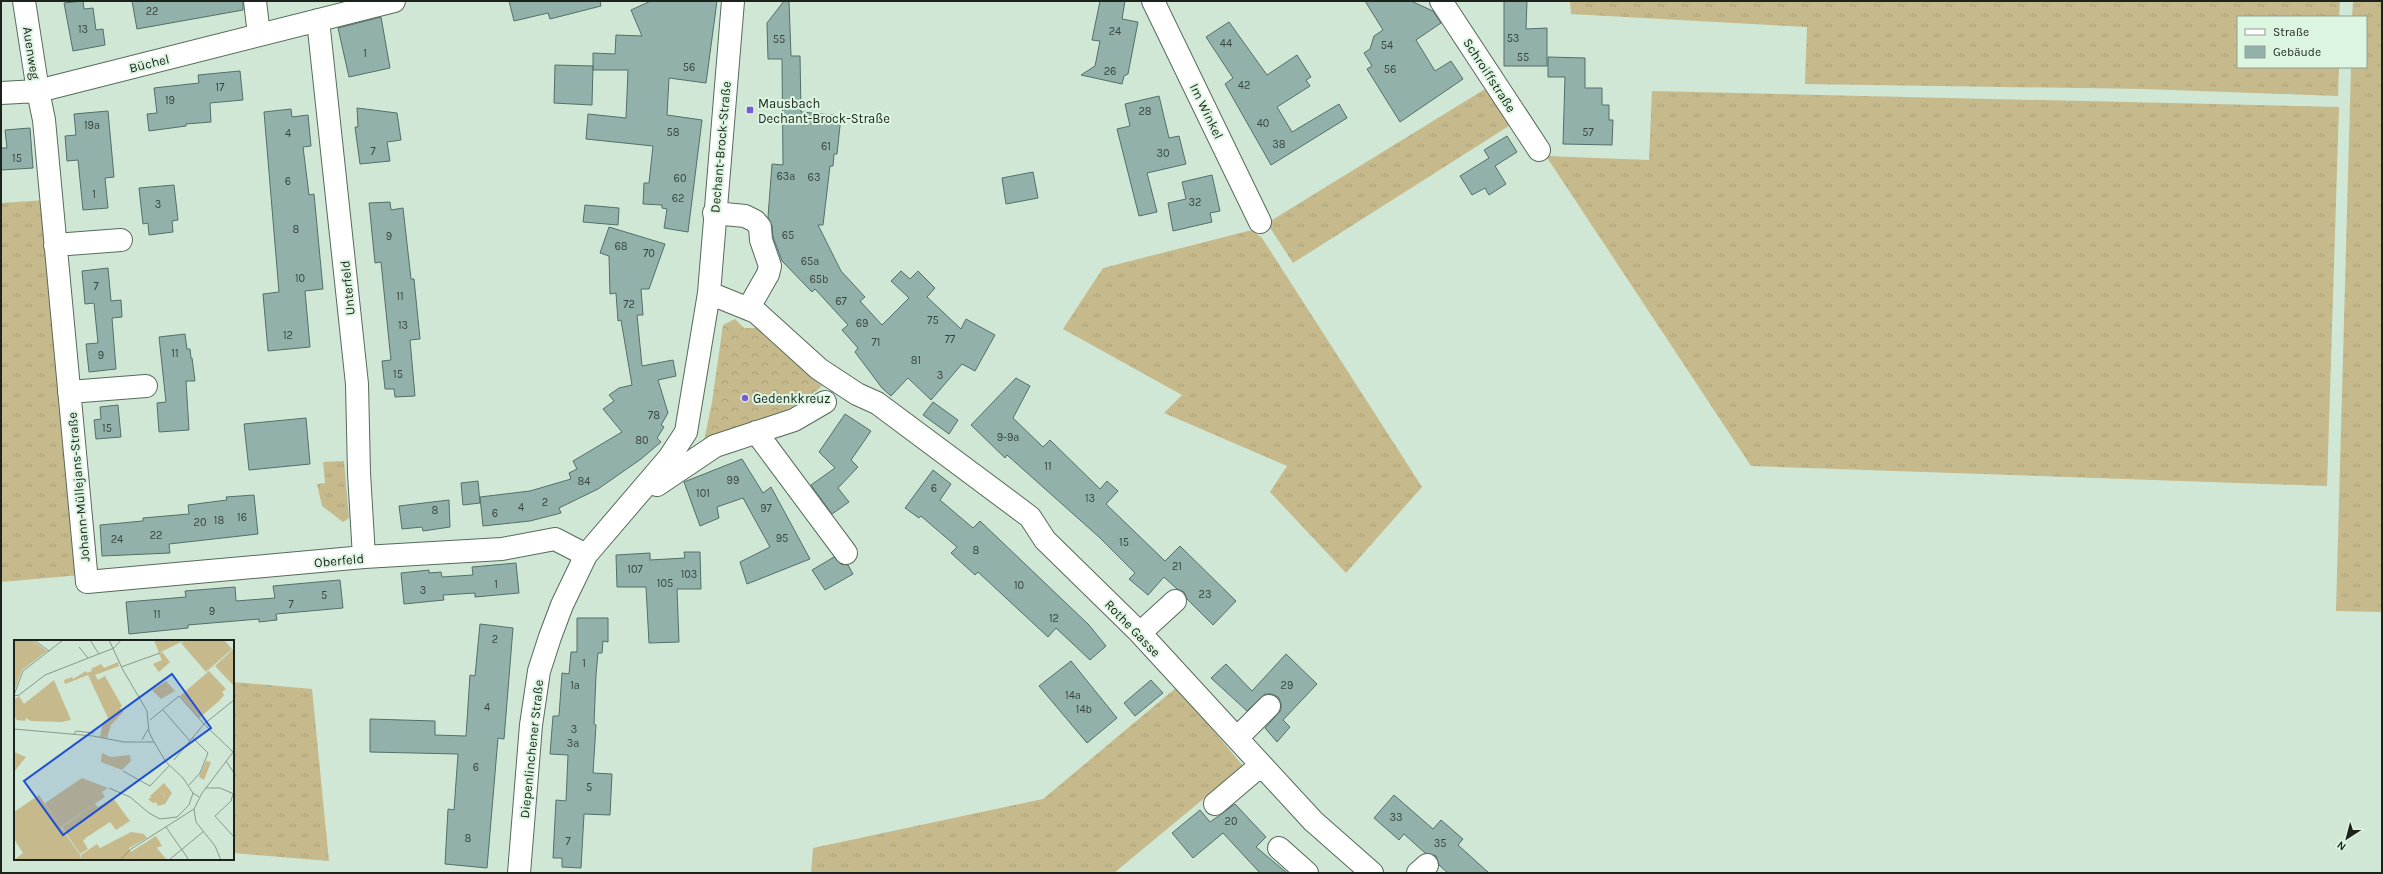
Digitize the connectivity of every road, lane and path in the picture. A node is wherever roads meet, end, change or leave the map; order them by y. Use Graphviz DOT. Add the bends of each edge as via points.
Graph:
graph roads {
  1 [pos="24,1"];
  2 [pos="255,1"];
  3 [pos="394,1"];
  4 [pos="733,1"];
  5 [pos="1153,1"];
  6 [pos="1441,1"];
  7 [pos="318,20"];
  8 [pos="259,35"];
  9 [pos="38,91"];
  10 [pos="1,93"];
  11 [pos="1539,150"];
  12 [pos="714,213"];
  13 [pos="1260,222"];
  14 [pos="121,240"];
  15 [pos="55,245"];
  16 [pos="709,293"];
  17 [pos="748,309"];
  18 [pos="146,386"];
  19 [pos="69,392"];
  20 [pos="825,402"];
  21 [pos="756,432"];
  22 [pos="625,508"];
  23 [pos="846,553"];
  24 [pos="586,555"];
  25 [pos="364,557"];
  26 [pos="87,582"];
  27 [pos="1175,601"];
  28 [pos="562,605"];
  29 [pos="1140,633"];
  30 [pos="1269,706"];
  31 [pos="1237,738"];
  32 [pos="1261,766"];
  33 [pos="1215,804"];
  34 [pos="1279,848"];
  35 [pos="519,873"];
  36 [pos="1307,873"];
  37 [pos="1372,873"];
  1 -- 9 [label="street, Auenweg"];
  2 -- 8 [label="street"];
  3 -- 7 [label="street, Büchel"];
  4 -- 12 [label="street, Dechant-Brock-Straße"];
  5 -- 13 [label="street, Im Winkel"];
  6 -- 11 [label="street, Schroiffstraße"];
  7 -- 8 [label="street, Büchel"];
  7 -- 25 [label="street, Unterfeld" via="357,384"];
  8 -- 9 [label="street, Büchel"];
  9 -- 10 [label="street, Auenweg"];
  9 -- 15 [label="street, Johann-Müllejans-Straße" via="44,120"];
  12 -- 16 [label="street, Dechant-Brock-Straße"];
  12 -- 17 [label="street" via="745,216 760,227 761,240 770,266"];
  14 -- 15 [label="street"];
  15 -- 19 [label="street, Johann-Müllejans-Straße"];
  16 -- 17 [label="street"];
  16 -- 22 [label="street, Dechant-Brock-Straße" via="686,432 669,458"];
  17 -- 29 [label="street, Rothe Gasse" via="756,312 819,369 857,394 877,403 1030,517 1045,540"];
  18 -- 19 [label="street"];
  19 -- 26 [label="street, Johann-Müllejans-Straße"];
  20 -- 21 [label="street, Dechant-Brock-Straße" via="794,420"];
  21 -- 22 [label="street, Dechant-Brock-Straße" via="715,446"];
  21 -- 23 [label="street"];
  22 -- 24 [label="street, Dechant-Brock-Straße"];
  24 -- 25 [label="street, Oberfeld" via="555,539 502,549"];
  24 -- 28 [label="street, Dechant-Brock-Straße"];
  25 -- 26 [label="street, Oberfeld"];
  27 -- 29 [label="street"];
  28 -- 35 [label="street, Diepenlinchener Straße" via="539,671 531,725"];
  29 -- 31 [label="street, Rothe Gasse"];
  30 -- 31 [label="street"];
  31 -- 32 [label="street, Rothe Gasse"];
  32 -- 33 [label="street"];
  32 -- 37 [label="street, Rothe Gasse" via="1313,821"];
  34 -- 36 [label="street"];
}
